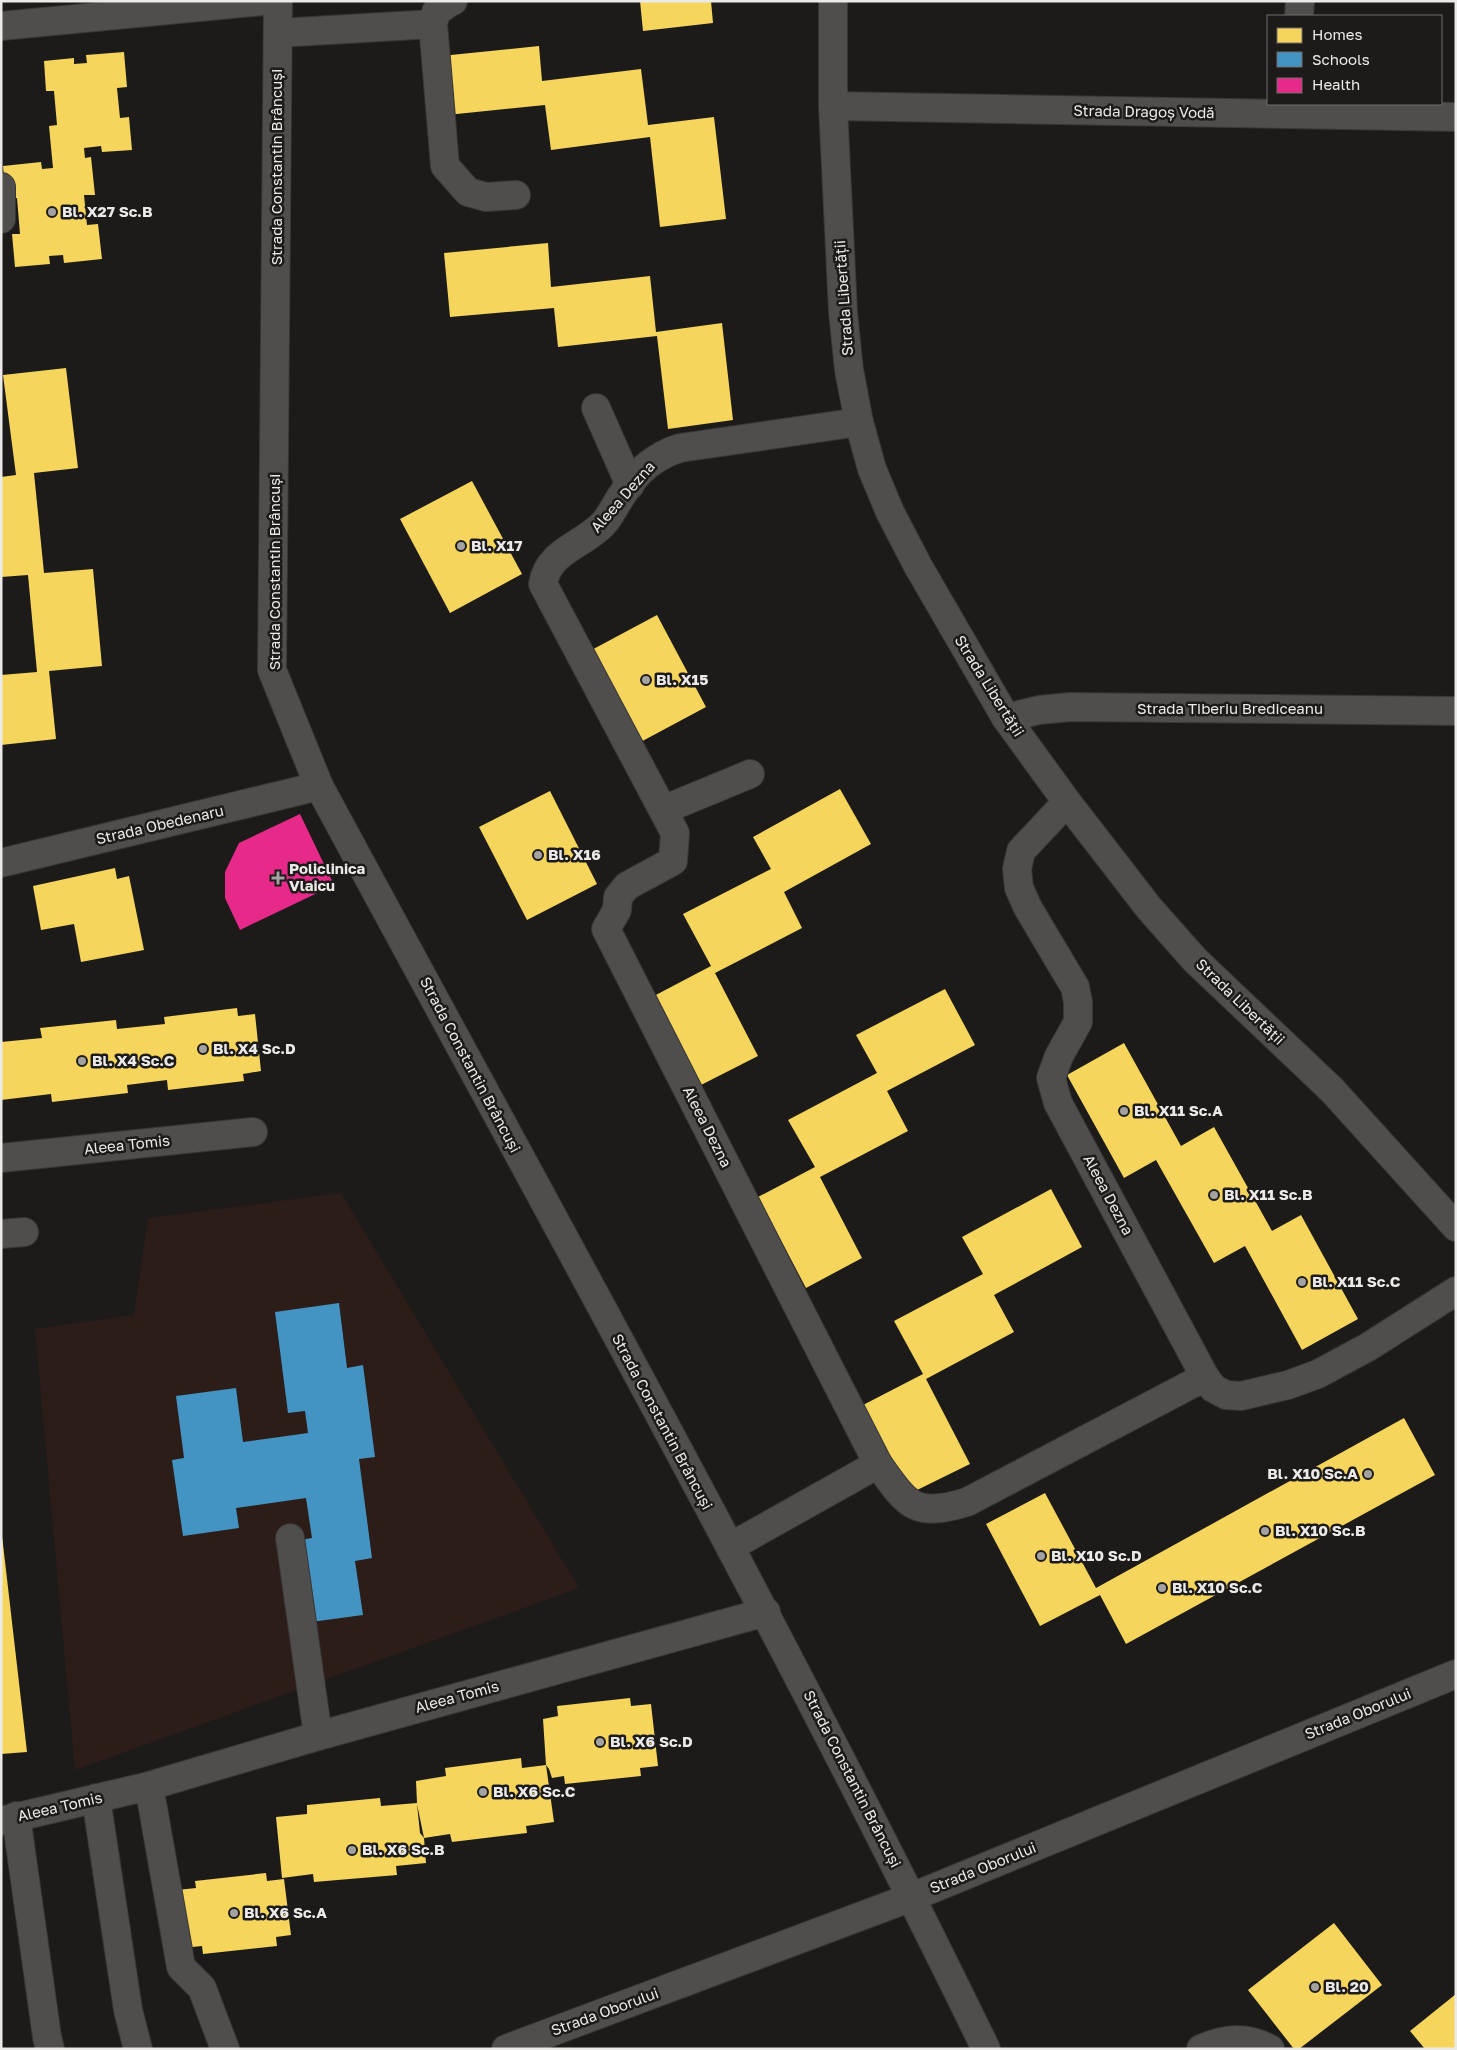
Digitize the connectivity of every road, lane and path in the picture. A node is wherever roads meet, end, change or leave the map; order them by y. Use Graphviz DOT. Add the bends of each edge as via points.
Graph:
graph roads {
  1 [pos="264,1"];
  2 [pos="278,1"];
  3 [pos="454,1"];
  4 [pos="832,1"];
  5 [pos="1300,1"];
  6 [pos="1300,15"];
  7 [pos="433,24"];
  8 [pos="1,26"];
  9 [pos="278,33"];
  10 [pos="833,106"];
  11 [pos="1299,109"];
  12 [pos="1456,117"];
  13 [pos="1,187"];
  14 [pos="516,195"];
  15 [pos="1,219"];
  16 [pos="596,408"];
  17 [pos="858,422"];
  18 [pos="630,485"];
  19 [pos="1456,711"];
  20 [pos="1006,718"];
  21 [pos="750,774"];
  22 [pos="319,786"];
  23 [pos="1067,802"];
  24 [pos="663,810"];
  25 [pos="1,863"];
  26 [pos="254,1132"];
  27 [pos="1,1158"];
  28 [pos="1456,1227"];
  29 [pos="1456,1291"];
  30 [pos="1205,1377"];
  31 [pos="878,1464"];
  32 [pos="290,1538"];
  33 [pos="730,1547"];
  34 [pos="766,1612"];
  35 [pos="1456,1674"];
  36 [pos="318,1736"];
  37 [pos="149,1786"];
  38 [pos="96,1798"];
  39 [pos="8,1819"];
  40 [pos="912,1897"];
  41 [pos="50,2049"];
  42 [pos="138,2049"];
  43 [pos="225,2049"];
  44 [pos="506,2049"];
  45 [pos="986,2049"];
  46 [pos="1201,2049"];
  47 [pos="1270,2049"];
  1 -- 8 [label="street"];
  2 -- 9 [label="street, Strada Constantin Brâncuși"];
  3 -- 7 [label="street" via="436,12"];
  4 -- 10 [label="street, Strada Libertății"];
  5 -- 6 [label="street"];
  7 -- 9 [label="street"];
  7 -- 14 [label="street" via="445,166 468,192 486,197"];
  9 -- 22 [label="street, Strada Constantin Brâncuși" via="272,670"];
  10 -- 11 [label="street, Strada Dragoș Vodă"];
  10 -- 17 [label="street, Strada Libertății" via="843,312"];
  11 -- 12 [label="street, Strada Dragoș Vodă"];
  13 -- 15 [label="street"];
  16 -- 18 [label="street"];
  17 -- 18 [label="street, Aleea Dezna" via="680,448 651,461"];
  17 -- 20 [label="street, Strada Libertății" via="872,469 890,512"];
  18 -- 24 [label="street, Aleea Dezna" via="601,525 559,555 545,571 543,584"];
  19 -- 20 [label="street, Strada Tiberiu Brediceanu" via="1070,707"];
  20 -- 23 [label="street, Strada Libertății"];
  21 -- 24 [label="street"];
  22 -- 25 [label="street, Strada Obedenaru"];
  22 -- 33 [label="street, Strada Constantin Brâncuși"];
  23 -- 28 [label="street, Strada Libertății" via="1149,908 1195,960 1332,1090"];
  23 -- 30 [label="street, Aleea Dezna" via="1021,851 1017,868 1019,888 1028,908 1075,986 1078,1002 1078,1022 1051,1078 1058,1103"];
  24 -- 31 [label="street, Aleea Dezna" via="675,833 673,861 627,886 618,897 617,910 606,929"];
  26 -- 27 [label="street, Aleea Tomis"];
  29 -- 30 [label="street, Aleea Dezna" via="1368,1347 1318,1374 1288,1385 1241,1396 1226,1395 1213,1388"];
  30 -- 31 [label="street, Aleea Dezna" via="967,1502 928,1509 912,1504 901,1497"];
  31 -- 33 [label="street"];
  32 -- 36 [label="street"];
  33 -- 34 [label="street, Strada Constantin Brâncuși"];
  34 -- 36 [label="street, Aleea Tomis"];
  34 -- 40 [label="street, Strada Constantin Brâncuși"];
  35 -- 40 [label="street, Strada Oborului"];
  36 -- 37 [label="street, Aleea Tomis"];
  37 -- 38 [label="street, Aleea Tomis"];
  37 -- 43 [label="street" via="181,1967 202,1988"];
  38 -- 39 [label="street, Aleea Tomis"];
  38 -- 42 [label="street" via="128,2010"];
  39 -- 41 [label="street"];
  40 -- 44 [label="street, Strada Oborului"];
  40 -- 45 [label="street, Strada Constantin Brâncuși"];
  46 -- 47 [label="street" via="1238,2038"];
}
